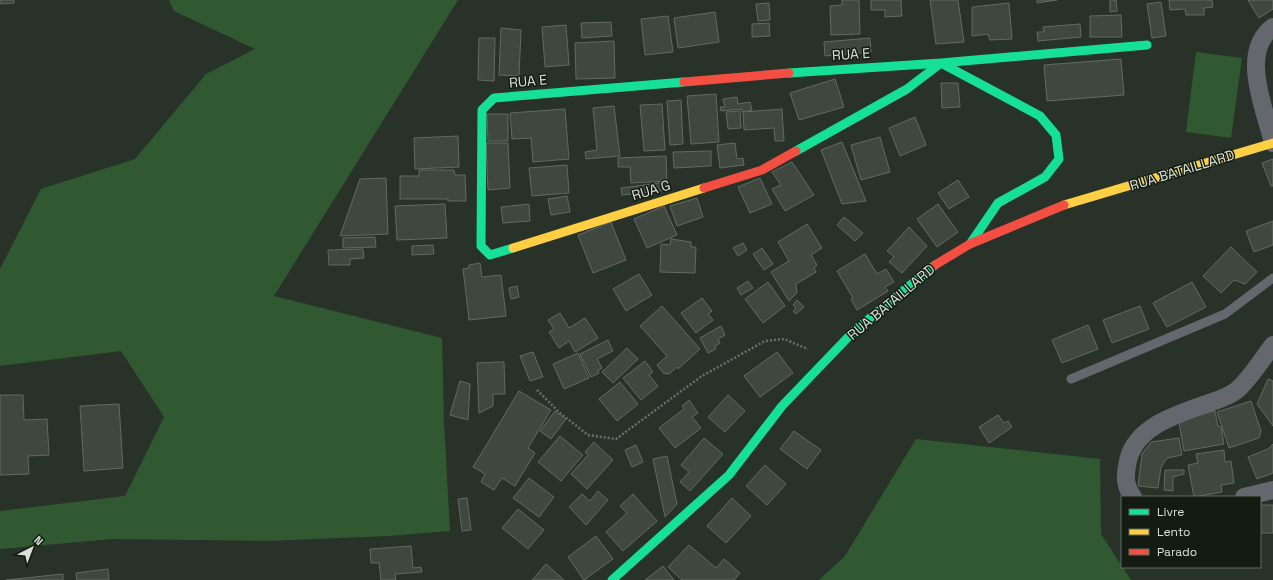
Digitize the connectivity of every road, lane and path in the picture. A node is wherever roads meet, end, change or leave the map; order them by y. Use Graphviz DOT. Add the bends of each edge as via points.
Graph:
graph roads {
  1 [pos="1273,27"];
  2 [pos="1147,46"];
  3 [pos="941,62"];
  4 [pos="482,110"];
  5 [pos="1273,143"];
  6 [pos="970,244"];
  7 [pos="1273,278"];
  8 [pos="1273,345"];
  9 [pos="823,362"];
  10 [pos="1071,379"];
  11 [pos="537,390"];
  12 [pos="1273,490"];
  13 [pos="1132,496"];
  14 [pos="1248,496"];
  15 [pos="612,580"];
  1 -- 5 [label="street" via="1265,33 1257,52 1254,69"];
  2 -- 3 [label="street, RUA E"];
  3 -- 4 [label="street, RUA E" via="494,98"];
  3 -- 4 [label="street, RUA G" via="907,89 762,170 490,255 481,246"];
  3 -- 6 [label="street" via="1040,116 1056,135 1059,159 1045,177 998,203"];
  5 -- 6 [label="street, RUA BATAILLARD" via="1053,208"];
  6 -- 9 [label="street, RUA BATAILLARD" via="929,268 853,332"];
  7 -- 10 [label="lane" via="1225,314"];
  8 -- 13 [label="street" via="1237,390 1161,422 1141,436 1128,455 1125,479"];
  9 -- 11 [label="path" via="807,348 784,339 765,341 702,376 616,439 588,435 560,413"];
  9 -- 15 [label="street, RUA BATAILLARD" via="782,406 729,475"];
  12 -- 14 [label="street"];
}
